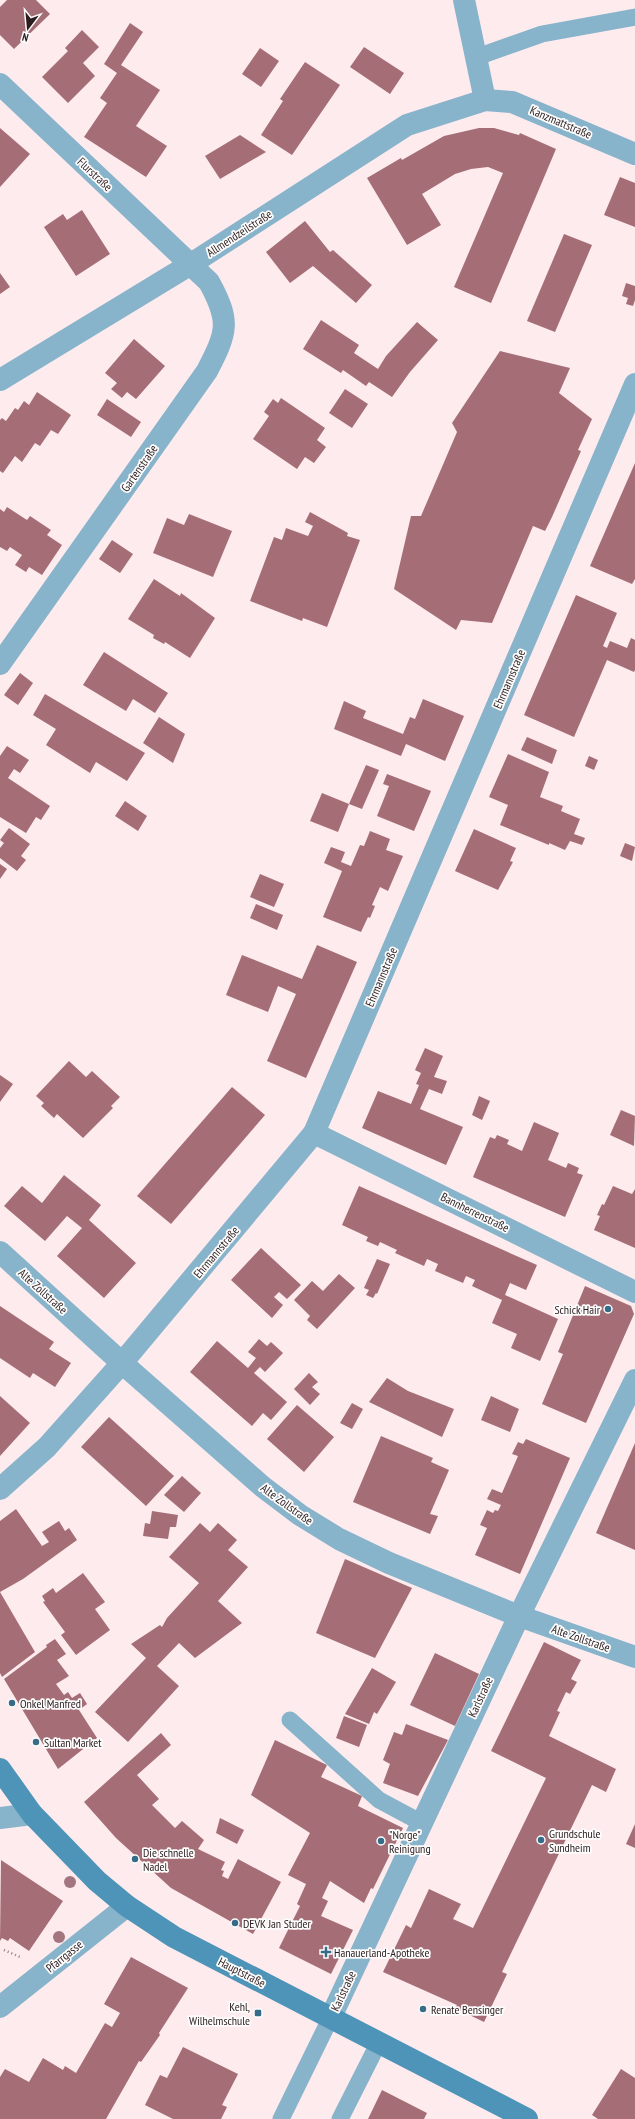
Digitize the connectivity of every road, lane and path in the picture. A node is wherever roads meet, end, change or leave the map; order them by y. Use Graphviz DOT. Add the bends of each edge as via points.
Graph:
graph roads {
  1 [pos="464,0"];
  2 [pos="635,17"];
  3 [pos="477,57"];
  4 [pos="0,84"];
  5 [pos="485,100"];
  6 [pos="635,154"];
  7 [pos="191,264"];
  8 [pos="0,380"];
  9 [pos="635,384"];
  10 [pos="0,664"];
  11 [pos="314,1133"];
  12 [pos="0,1252"];
  13 [pos="635,1292"];
  14 [pos="122,1363"];
  15 [pos="635,1380"];
  16 [pos="0,1489"];
  17 [pos="518,1616"];
  18 [pos="635,1657"];
  19 [pos="290,1720"];
  20 [pos="0,1769"];
  21 [pos="32,1814"];
  22 [pos="0,1818"];
  23 [pos="422,1823"];
  24 [pos="127,1906"];
  25 [pos="0,2007"];
  26 [pos="331,2017"];
  27 [pos="379,2042"];
  28 [pos="281,2119"];
  29 [pos="340,2119"];
  30 [pos="527,2119"];
  1 -- 3 [label="street"];
  2 -- 3 [label="lane" via="542,34"];
  3 -- 5 [label="street"];
  4 -- 7 [label="street, Flurstraße"];
  5 -- 6 [label="street, Kanzmattstraße" via="512,102"];
  5 -- 7 [label="street, Allmendzeilstraße" via="406,125"];
  7 -- 8 [label="street, Allmendzeilstraße"];
  7 -- 10 [label="street, Gartenstraße" via="208,282 221,305 224,324 221,344 207,371"];
  9 -- 11 [label="street, Ehrmannstraße"];
  11 -- 13 [label="street, Bannherrenstraße"];
  11 -- 14 [label="street, Ehrmannstraße"];
  12 -- 14 [label="street, Alte Zollstraße"];
  14 -- 16 [label="street, Ehrmannstraße" via="47,1447"];
  14 -- 17 [label="street, Alte Zollstraße" via="263,1487 300,1515 389,1563"];
  15 -- 17 [label="street, Karlstraße"];
  17 -- 18 [label="street, Alte Zollstraße"];
  17 -- 23 [label="street, Karlstraße"];
  19 -- 23 [label="lane" via="379,1800"];
  20 -- 21 [label="street, Hauptstraße"];
  21 -- 22 [label="street"];
  21 -- 24 [label="street, Hauptstraße" via="97,1881"];
  23 -- 26 [label="street, Karlstraße"];
  24 -- 25 [label="street, Pfarrgasse"];
  24 -- 26 [label="street, Hauptstraße" via="174,1937"];
  26 -- 27 [label="street, Hauptstraße"];
  26 -- 28 [label="lane"];
  27 -- 29 [label="lane"];
  27 -- 30 [label="street, Hauptstraße"];
}
